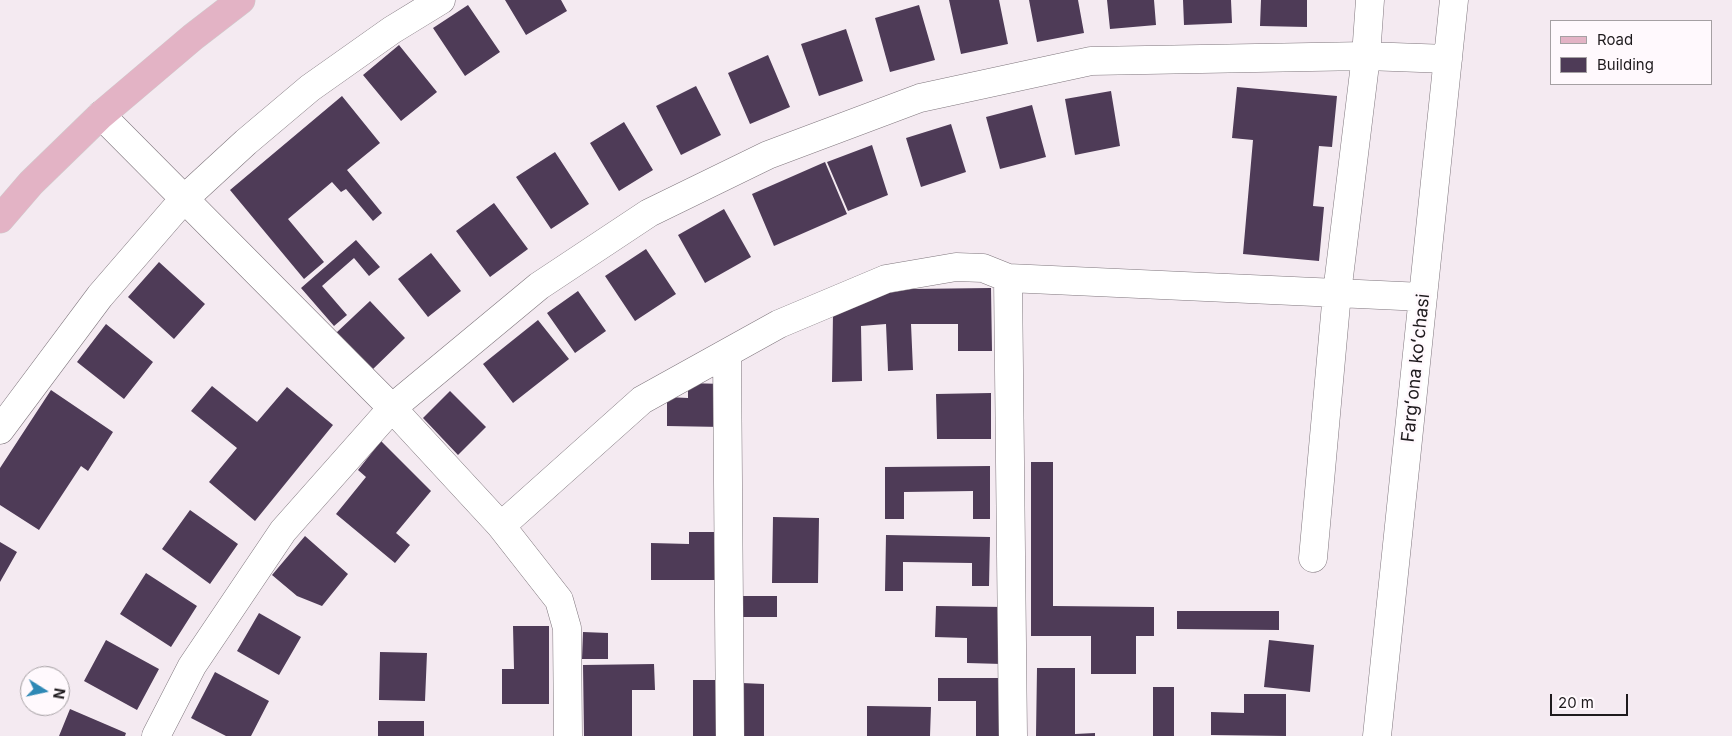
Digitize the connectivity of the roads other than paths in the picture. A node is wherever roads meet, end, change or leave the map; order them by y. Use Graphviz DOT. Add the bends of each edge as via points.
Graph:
graph roads {
  1 [pos="241,0"];
  2 [pos="441,0"];
  3 [pos="1370,0"];
  4 [pos="1454,0"];
  5 [pos="1366,56"];
  6 [pos="1448,59"];
  7 [pos="101,115"];
  8 [pos="183,200"];
  9 [pos="0,219"];
  10 [pos="1008,278"];
  11 [pos="1337,292"];
  12 [pos="1423,297"];
  13 [pos="727,354"];
  14 [pos="392,408"];
  15 [pos="0,430"];
  16 [pos="502,526"];
  17 [pos="1313,558"];
  18 [pos="156,736"];
  19 [pos="568,736"];
  20 [pos="730,736"];
  21 [pos="1013,736"];
  22 [pos="1378,736"];
  1 -- 7 [label="main road"];
  2 -- 8 [label="street" via="310,88"];
  3 -- 5 [label="street"];
  4 -- 6 [label="street, Fargʻona koʻchasi"];
  5 -- 6 [label="street"];
  5 -- 11 [label="street"];
  5 -- 14 [label="street" via="1091,62 920,98 768,155 649,213 539,286"];
  6 -- 12 [label="street, Fargʻona koʻchasi"];
  7 -- 8 [label="street"];
  7 -- 9 [label="main road" via="30,183"];
  8 -- 14 [label="street"];
  8 -- 15 [label="street" via="100,296"];
  10 -- 11 [label="street"];
  10 -- 13 [label="street" via="983,268 956,267 886,278 779,324"];
  10 -- 21 [label="street"];
  11 -- 12 [label="street"];
  11 -- 17 [label="street"];
  12 -- 22 [label="street, Fargʻona koʻchasi"];
  13 -- 16 [label="street" via="642,400"];
  13 -- 20 [label="street"];
  14 -- 16 [label="street"];
  14 -- 18 [label="street" via="283,531 192,666"];
  16 -- 19 [label="street" via="559,600 567,628"];
}
